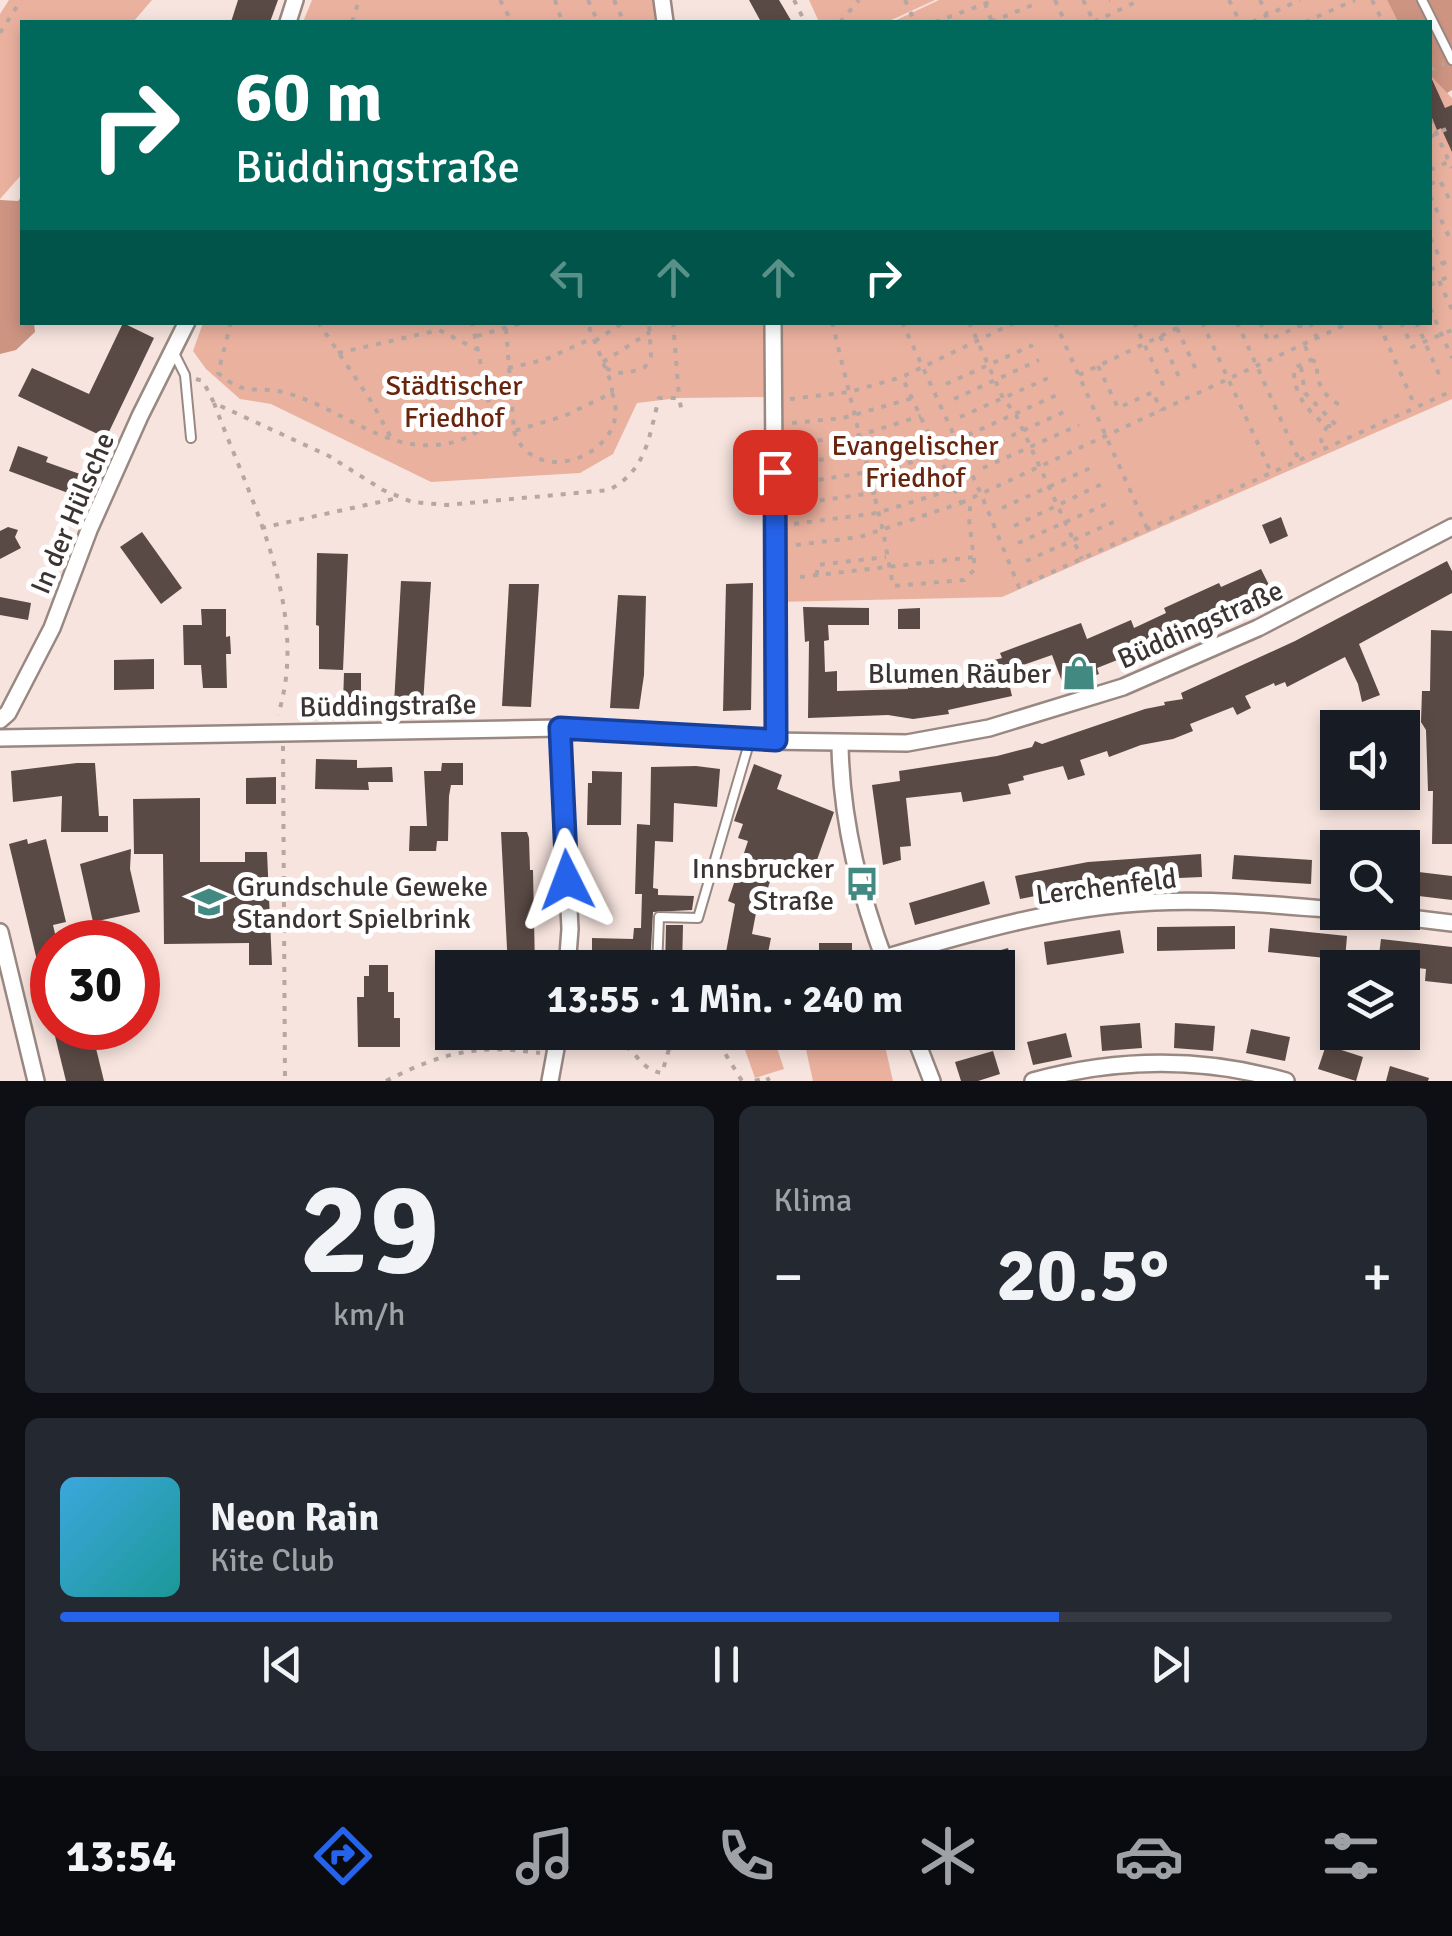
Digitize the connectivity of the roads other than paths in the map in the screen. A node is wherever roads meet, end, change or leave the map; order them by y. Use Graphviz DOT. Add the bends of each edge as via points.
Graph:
graph roads {
  1 [pos="1422,0"];
  2 [pos="1452,60"];
  3 [pos="185,325"];
  4 [pos="773,325"];
  5 [pos="172,350"];
  6 [pos="191,438"];
  7 [pos="1452,527"];
  8 [pos="0,720"];
  9 [pos="560,728"];
  10 [pos="0,738"];
  11 [pos="750,740"];
  12 [pos="776,740"];
  13 [pos="840,744"];
  14 [pos="1320,909"];
  15 [pos="1420,919"];
  16 [pos="1452,923"];
  17 [pos="0,932"];
  18 [pos="568,950"];
  19 [pos="657,950"];
  20 [pos="881,950"];
  21 [pos="922,950"];
  22 [pos="556,1050"];
  23 [pos="919,1050"];
  24 [pos="36,1081"];
  25 [pos="550,1081"];
  26 [pos="932,1081"];
  27 [pos="1032,1081"];
  28 [pos="1286,1081"];
  1 -- 2 [label="lane"];
  3 -- 5 [label="street, In der Hülsche"];
  4 -- 12 [label="street"];
  5 -- 6 [label="lane" via="185,375"];
  5 -- 8 [label="street, In der Hülsche" via="52,628"];
  7 -- 13 [label="street, Büddingstraße" via="1258,628 1123,687 989,728 907,742"];
  9 -- 10 [label="street, Büddingstraße"];
  9 -- 11 [label="street, Büddingstraße"];
  9 -- 18 [label="street"];
  11 -- 12 [label="street, Büddingstraße"];
  11 -- 19 [label="lane" via="698,918 658,916"];
  12 -- 13 [label="street, Büddingstraße"];
  13 -- 20 [label="street" via="851,840"];
  14 -- 21 [label="street, Lerchenfeld" via="1197,900 1095,908 972,932"];
  15 -- 16 [label="street"];
  17 -- 24 [label="street"];
  22 -- 25 [label="street"];
  23 -- 26 [label="street"];
  27 -- 28 [label="street" via="1080,1068 1145,1063 1245,1069"];
}
